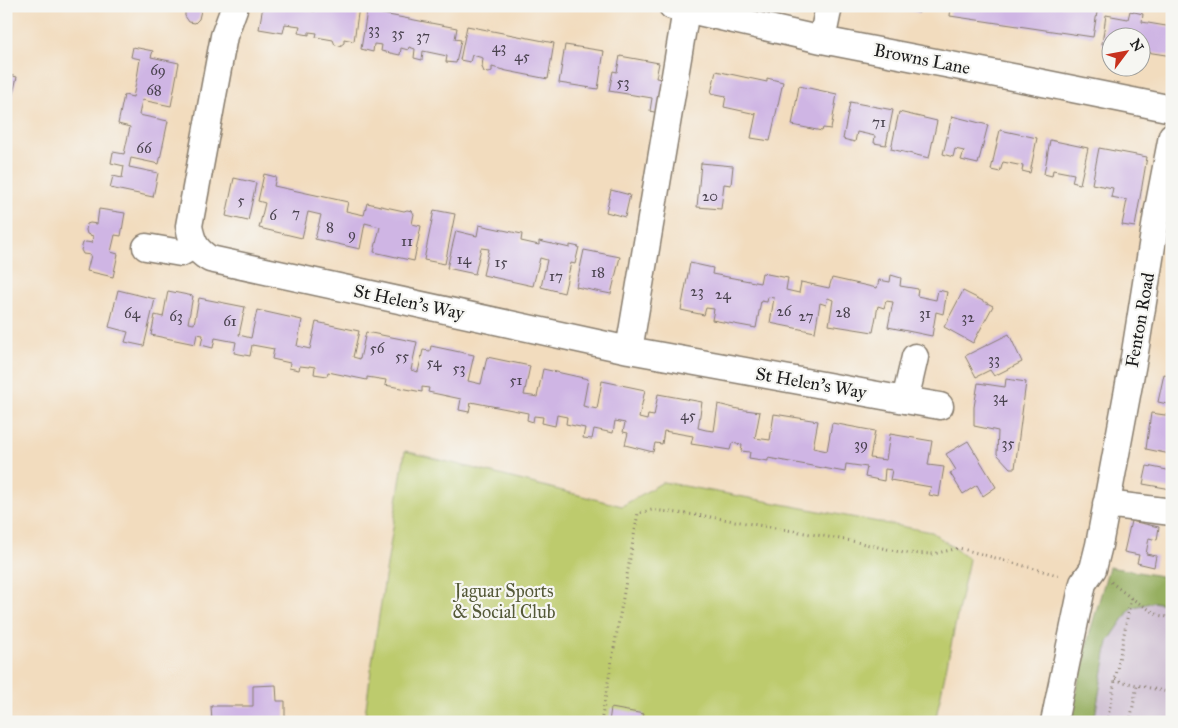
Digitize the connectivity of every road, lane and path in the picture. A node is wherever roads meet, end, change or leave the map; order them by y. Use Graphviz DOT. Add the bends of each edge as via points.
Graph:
graph roads {
  1 [pos="235,6"];
  2 [pos="829,6"];
  3 [pos="679,8"];
  4 [pos="822,40"];
  5 [pos="1172,109"];
  6 [pos="1172,136"];
  7 [pos="194,245"];
  8 [pos="146,247"];
  9 [pos="629,350"];
  10 [pos="915,357"];
  11 [pos="905,400"];
  12 [pos="940,406"];
  13 [pos="1106,504"];
  14 [pos="1172,512"];
  15 [pos="1088,576"];
  16 [pos="1131,598"];
  17 [pos="1172,618"];
  18 [pos="1115,680"];
  19 [pos="1136,685"];
  20 [pos="1172,693"];
  21 [pos="601,722"];
  22 [pos="1054,722"];
  23 [pos="1107,722"];
  24 [pos="1130,722"];
  1 -- 7 [label="street" via="224,36 189,226"];
  2 -- 4 [label="street"];
  3 -- 4 [label="street, Browns Lane"];
  3 -- 9 [label="street"];
  4 -- 5 [label="street, Browns Lane"];
  6 -- 13 [label="street, Fenton Road"];
  7 -- 8 [label="street" via="181,253"];
  7 -- 9 [label="street, St Helen's Way" via="210,259"];
  9 -- 11 [label="street, St Helen's Way"];
  10 -- 11 [label="street"];
  11 -- 12 [label="street, St Helen's Way"];
  13 -- 14 [label="street"];
  13 -- 15 [label="street, Fenton Road" via="1099,545"];
  15 -- 16 [label="path"];
  15 -- 21 [label="path" via="959,548 933,554 904,553 705,516 652,510 638,514"];
  15 -- 22 [label="street, Fenton Road"];
  16 -- 17 [label="path" via="1158,615"];
  16 -- 18 [label="path"];
  18 -- 19 [label="path"];
  18 -- 23 [label="path"];
  19 -- 20 [label="path"];
  19 -- 24 [label="path"];
}
